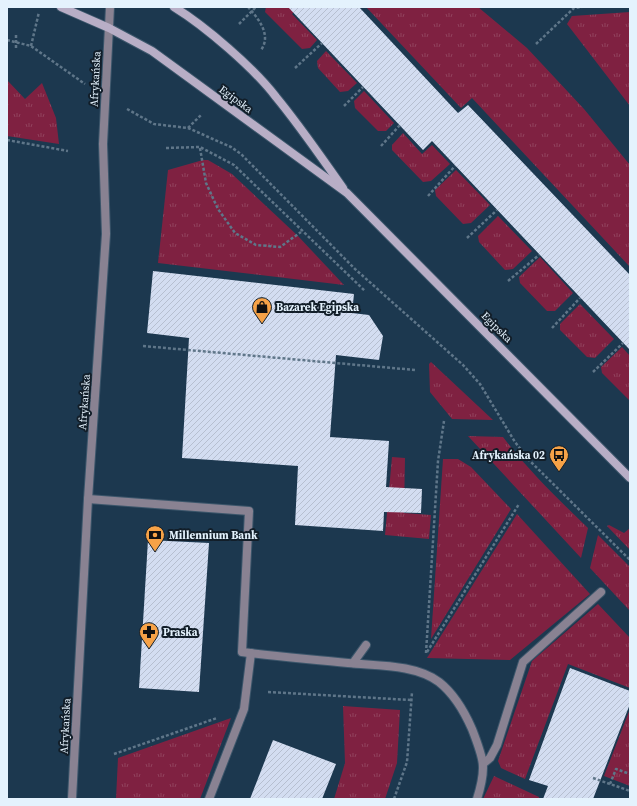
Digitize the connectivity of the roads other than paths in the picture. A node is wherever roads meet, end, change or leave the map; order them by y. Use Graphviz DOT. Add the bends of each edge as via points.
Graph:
graph roads {
  1 [pos="61,7"];
  2 [pos="110,7"];
  3 [pos="174,7"];
  4 [pos="109,28"];
  5 [pos="347,193"];
  6 [pos="630,478"];
  7 [pos="88,499"];
  8 [pos="601,592"];
  9 [pos="366,645"];
  10 [pos="251,653"];
  11 [pos="353,664"];
  12 [pos="484,763"];
  13 [pos="72,799"];
  14 [pos="209,799"];
  15 [pos="477,799"];
  1 -- 4 [label="street, Egipska"];
  2 -- 4 [label="street, Afrykańska"];
  3 -- 5 [label="street, Egipska" via="217,39 276,96"];
  4 -- 5 [label="street, Egipska" via="152,50"];
  4 -- 7 [label="street, Afrykańska" via="103,144 106,234"];
  5 -- 6 [label="street, Egipska"];
  7 -- 10 [label="street" via="249,511 242,652"];
  7 -- 13 [label="street, Afrykańska"];
  8 -- 12 [label="street" via="523,662 497,745"];
  9 -- 11 [label="street"];
  10 -- 11 [label="street"];
  10 -- 14 [label="street" via="244,709"];
  11 -- 12 [label="street" via="416,672 439,682 470,726"];
  12 -- 15 [label="street"];
}
